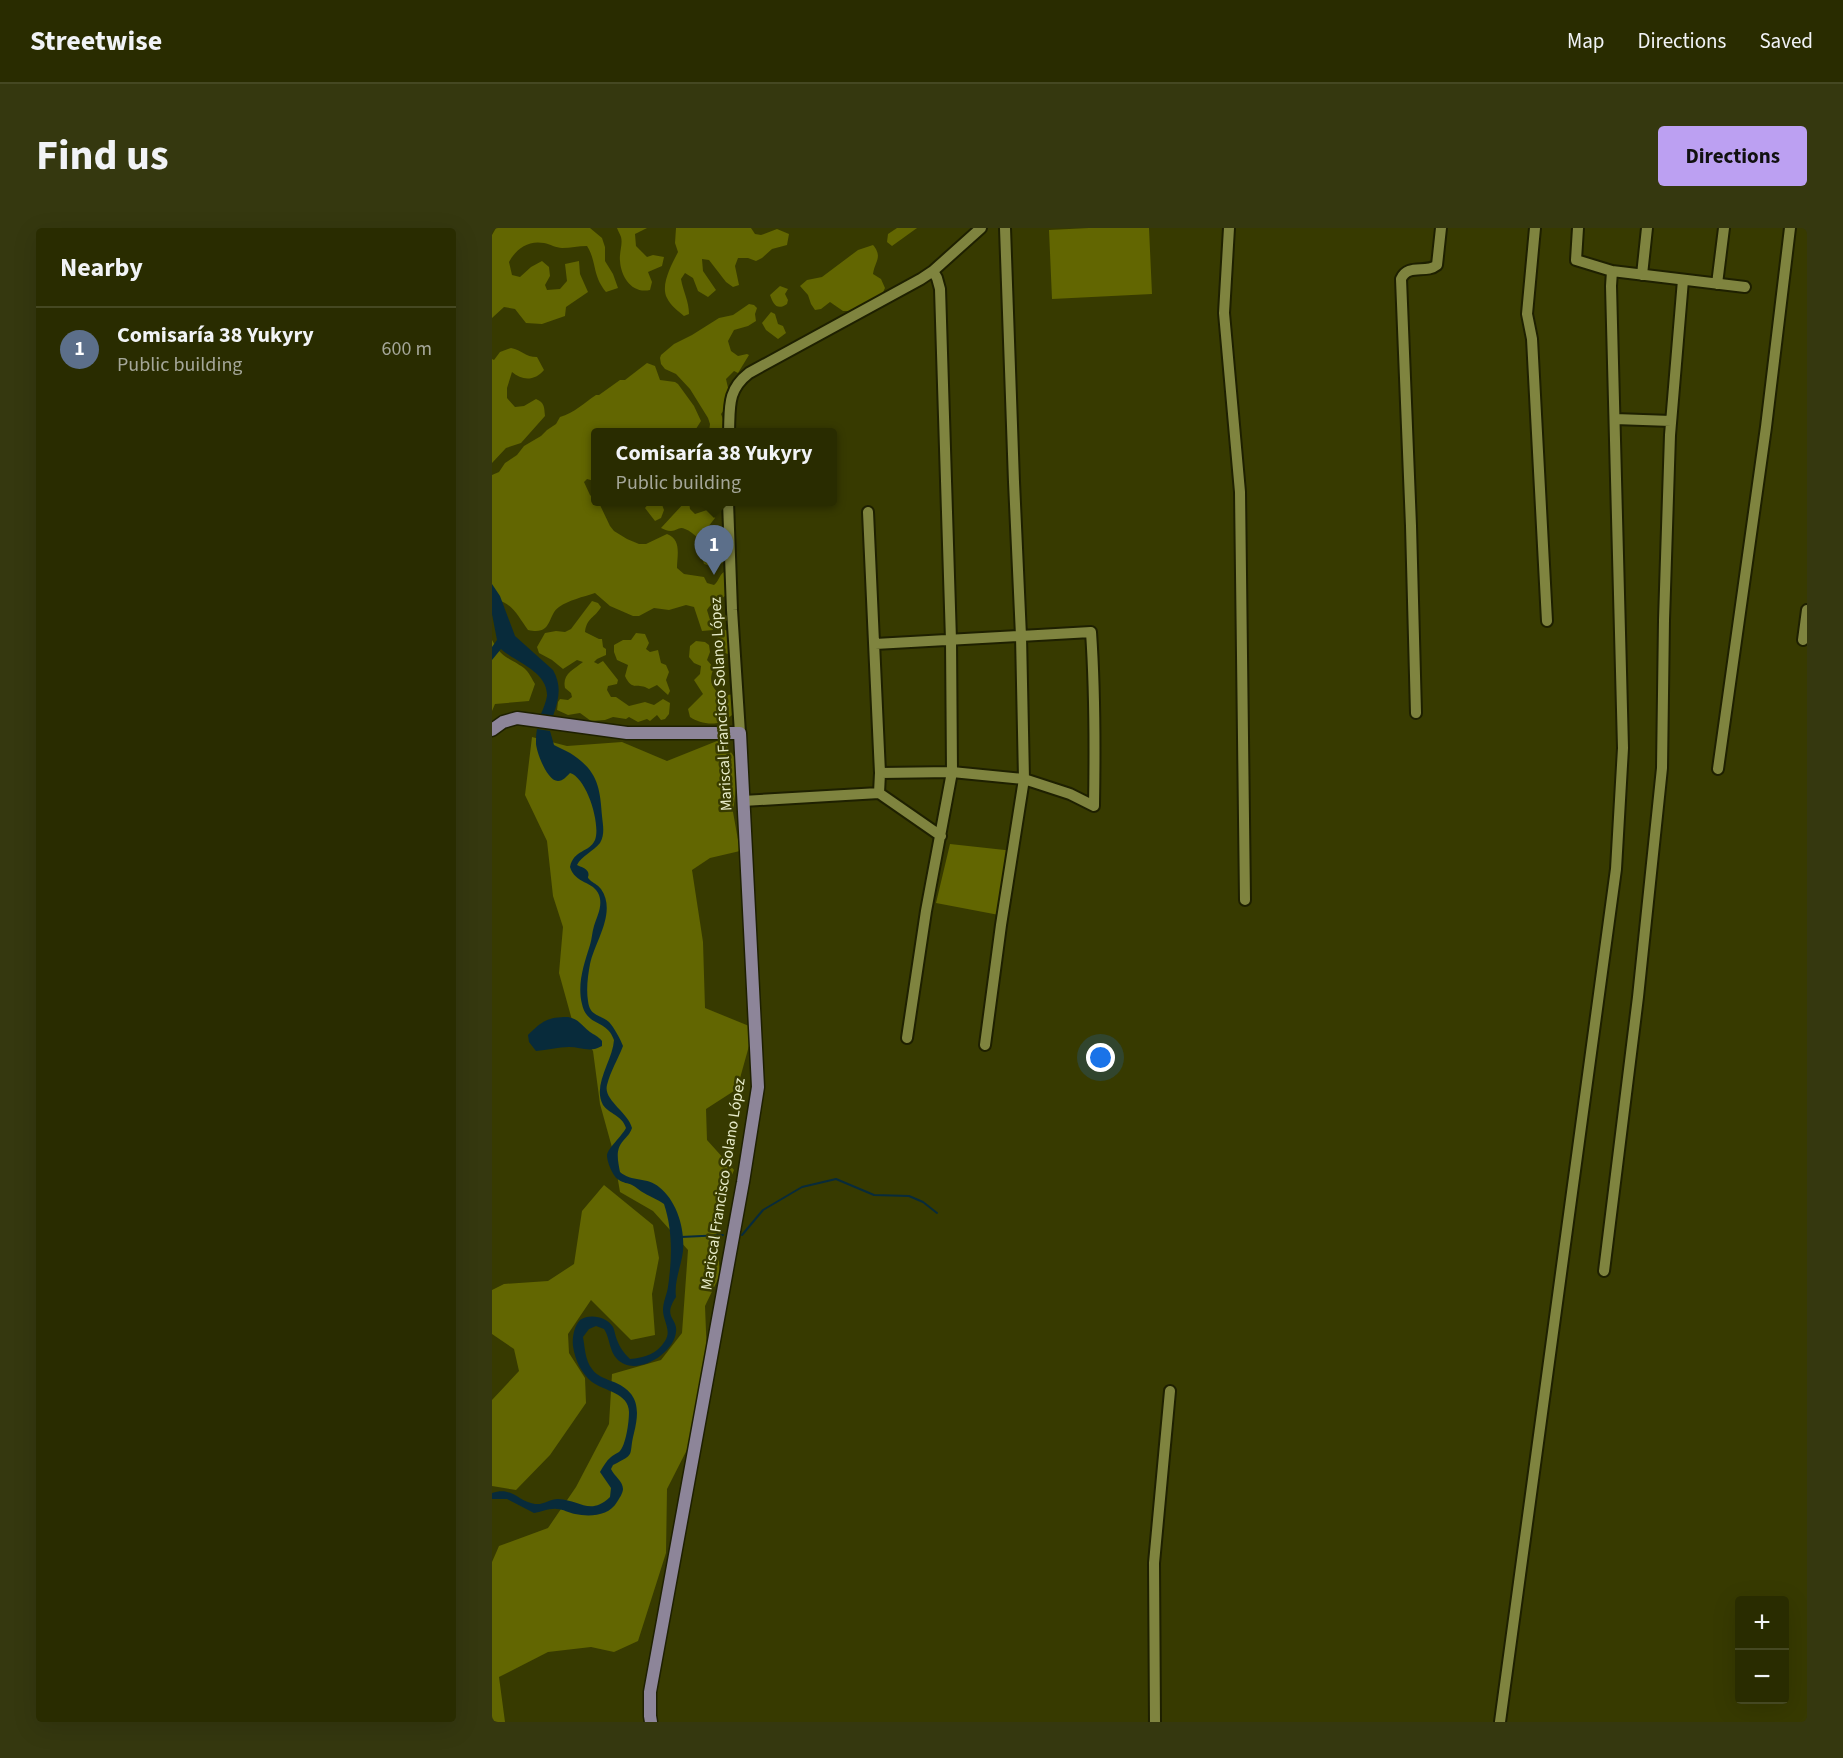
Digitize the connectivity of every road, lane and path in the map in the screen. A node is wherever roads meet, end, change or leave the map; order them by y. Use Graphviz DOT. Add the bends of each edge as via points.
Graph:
graph roads {
  1 [pos="981,228"];
  2 [pos="1005,228"];
  3 [pos="1229,228"];
  4 [pos="1441,228"];
  5 [pos="1535,228"];
  6 [pos="1578,228"];
  7 [pos="1647,228"];
  8 [pos="1724,228"];
  9 [pos="1790,228"];
  10 [pos="933,271"];
  11 [pos="1612,272"];
  12 [pos="1642,275"];
  13 [pos="1683,280"];
  14 [pos="1718,284"];
  15 [pos="1745,287"];
  16 [pos="1615,419"];
  17 [pos="1671,421"];
  18 [pos="729,428"];
  19 [pos="728,506"];
  20 [pos="868,512"];
  21 [pos="1807,610"];
  22 [pos="1547,621"];
  23 [pos="1021,636"];
  24 [pos="951,640"];
  25 [pos="1803,640"];
  26 [pos="875,644"];
  27 [pos="1416,712"];
  28 [pos="492,730"];
  29 [pos="740,733"];
  30 [pos="1718,768"];
  31 [pos="952,772"];
  32 [pos="880,773"];
  33 [pos="1024,779"];
  34 [pos="879,793"];
  35 [pos="743,801"];
  36 [pos="940,836"];
  37 [pos="1245,900"];
  38 [pos="907,1038"];
  39 [pos="985,1045"];
  40 [pos="1604,1271"];
  41 [pos="1170,1391"];
  42 [pos="651,1722"];
  43 [pos="1155,1722"];
  44 [pos="1500,1722"];
  1 -- 10 [label="street"];
  2 -- 23 [label="street"];
  3 -- 37 [label="street" via="1224,313 1240,492"];
  4 -- 27 [label="street" via="1437,265 1408,270 1401,281"];
  5 -- 22 [label="street" via="1527,314 1534,362"];
  6 -- 11 [label="street" via="1576,260"];
  7 -- 12 [label="street"];
  8 -- 14 [label="street"];
  9 -- 30 [label="street"];
  10 -- 18 [label="street" via="748,373 732,392"];
  10 -- 24 [label="street" via="939,285"];
  11 -- 12 [label="street"];
  11 -- 16 [label="street"];
  12 -- 13 [label="street"];
  13 -- 14 [label="street"];
  13 -- 17 [label="street"];
  14 -- 15 [label="street"];
  16 -- 17 [label="street"];
  16 -- 44 [label="street" via="1623,748 1616,869"];
  17 -- 40 [label="street" via="1662,768"];
  19 -- 29 [label="street, Mariscal Francisco Solano López"];
  20 -- 26 [label="street"];
  21 -- 25 [label="street"];
  23 -- 24 [label="street"];
  23 -- 33 [label="street"];
  23 -- 33 [label="street" via="1091,632 1095,806"];
  24 -- 26 [label="street"];
  24 -- 31 [label="street"];
  26 -- 32 [label="street"];
  28 -- 29 [label="main road" via="517,718 627,733"];
  29 -- 35 [label="main road, Mariscal Francisco Solano López"];
  31 -- 32 [label="street"];
  31 -- 33 [label="street"];
  31 -- 36 [label="street"];
  32 -- 34 [label="street"];
  33 -- 39 [label="street"];
  34 -- 35 [label="street"];
  34 -- 36 [label="street"];
  35 -- 42 [label="main road, Mariscal Francisco Solano López" via="758,1095 650,1692"];
  36 -- 38 [label="street"];
  41 -- 43 [label="street" via="1154,1563"];
}
